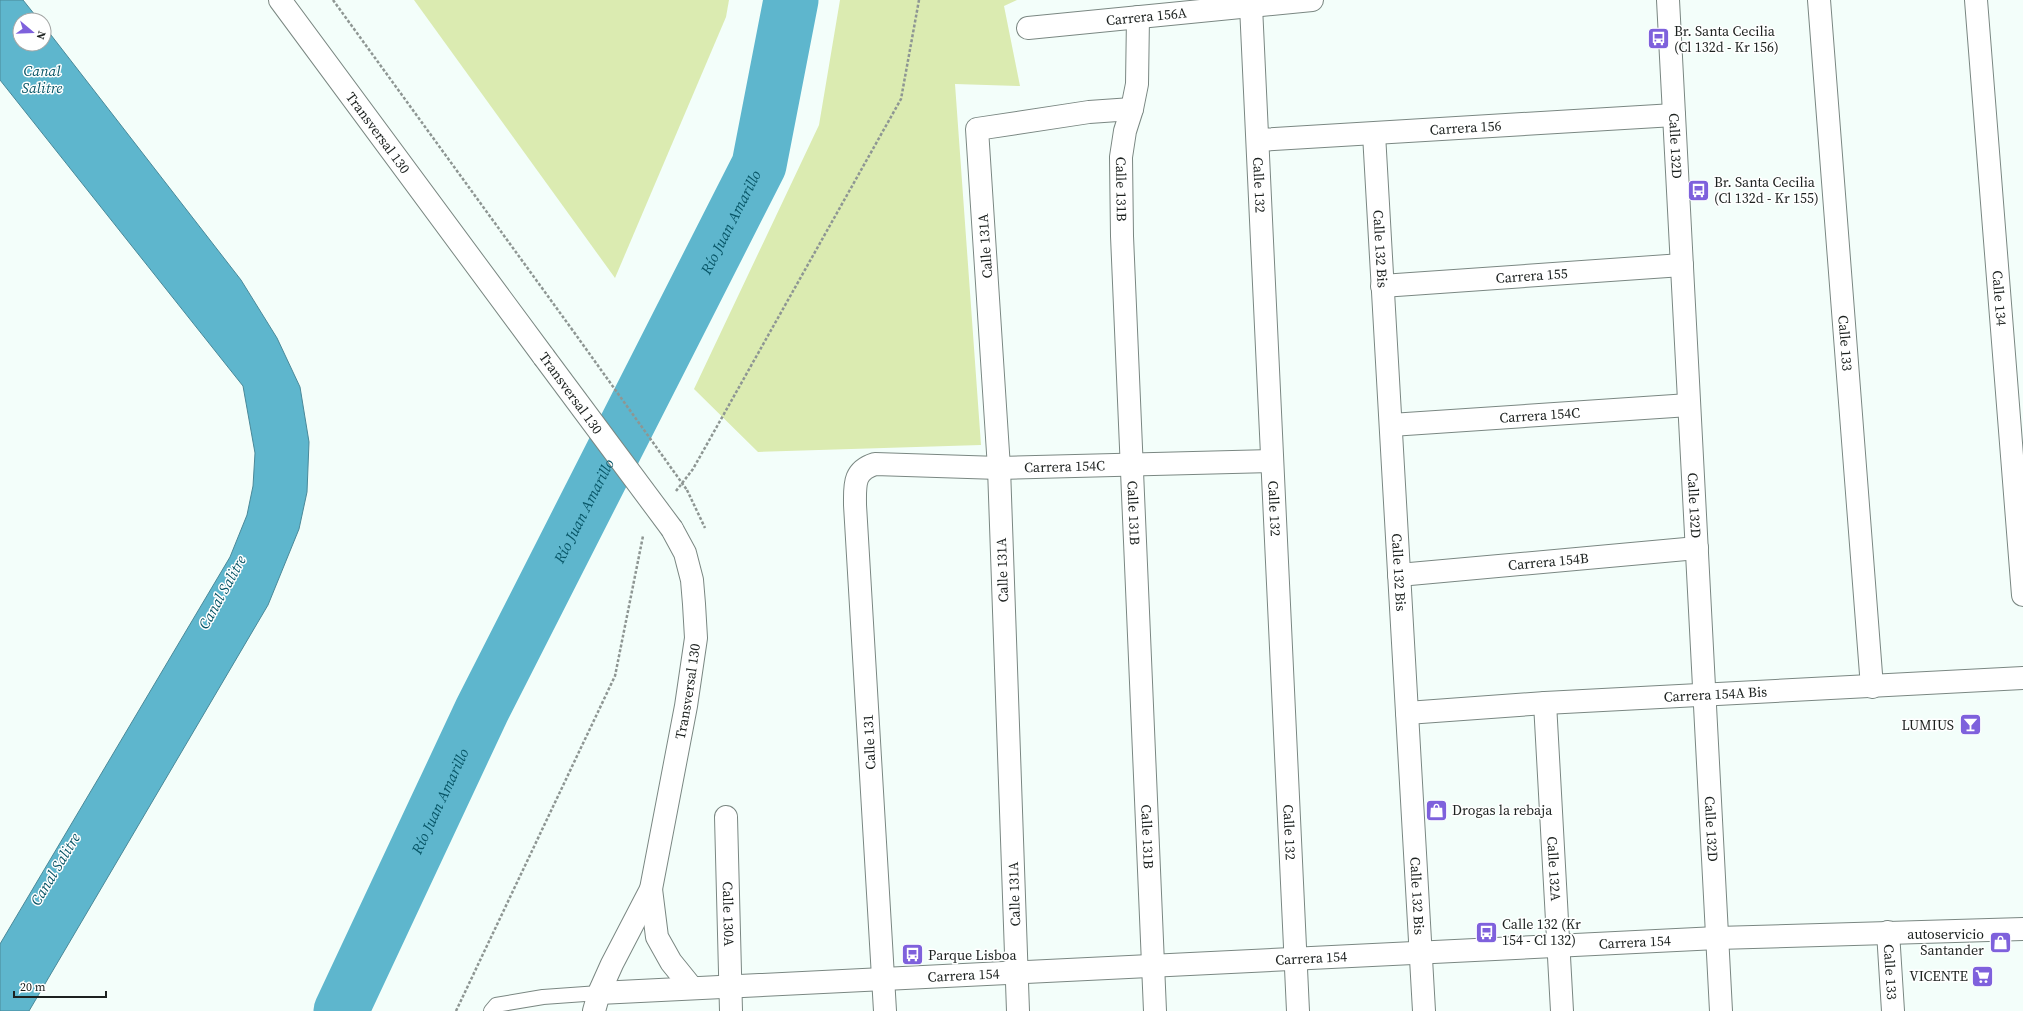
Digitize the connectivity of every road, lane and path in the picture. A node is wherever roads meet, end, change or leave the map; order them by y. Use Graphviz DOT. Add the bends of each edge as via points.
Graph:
graph roads {
  1 [pos="280,0"];
  2 [pos="333,0"];
  3 [pos="919,0"];
  4 [pos="1312,0"];
  5 [pos="1668,0"];
  6 [pos="1819,0"];
  7 [pos="1976,0"];
  8 [pos="1215,5"];
  9 [pos="1251,6"];
  10 [pos="1138,17"];
  11 [pos="1028,28"];
  12 [pos="901,99"];
  13 [pos="1132,108"];
  14 [pos="1674,115"];
  15 [pos="1374,134"];
  16 [pos="1258,140"];
  17 [pos="1682,265"];
  18 [pos="1382,286"];
  19 [pos="1689,405"];
  20 [pos="1390,425"];
  21 [pos="1272,461"];
  22 [pos="1132,464"];
  23 [pos="998,468"];
  24 [pos="858,473"];
  25 [pos="688,490"];
  26 [pos="1697,548"];
  27 [pos="1399,574"];
  28 [pos="2023,595"];
  29 [pos="2023,678"];
  30 [pos="1872,686"];
  31 [pos="1704,696"];
  32 [pos="1545,703"];
  33 [pos="1407,713"];
  34 [pos="726,817"];
  35 [pos="651,889"];
  36 [pos="2023,929"];
  37 [pos="1888,932"];
  38 [pos="1717,938"];
  39 [pos="1558,945"];
  40 [pos="1421,952"];
  41 [pos="1296,958"];
  42 [pos="1154,966"];
  43 [pos="1016,972"];
  44 [pos="884,979"];
  45 [pos="729,986"];
  46 [pos="692,988"];
  47 [pos="596,1002"];
  48 [pos="491,1011"];
  49 [pos="731,1011"];
  50 [pos="885,1011"];
  51 [pos="1018,1011"];
  52 [pos="1155,1011"];
  53 [pos="1298,1011"];
  54 [pos="1424,1011"];
  55 [pos="1562,1011"];
  56 [pos="1721,1011"];
  57 [pos="1893,1011"];
  1 -- 35 [label="street, Transversal 130, bridge" via="672,529 685,553 692,580 696,638 686,706"];
  2 -- 25 [label="path, bridge"];
  3 -- 12 [label="path"];
  4 -- 9 [label="street, Carrera 156A"];
  5 -- 14 [label="street, Calle 132D"];
  6 -- 30 [label="street, Calle 133"];
  7 -- 28 [label="street, Calle 134"];
  8 -- 9 [label="street, Carrera 156A"];
  8 -- 10 [label="street, Carrera 156A"];
  9 -- 16 [label="street, Calle 132"];
  10 -- 11 [label="street, Carrera 156A"];
  10 -- 13 [label="street, Calle 131B" via="1137,84"];
  13 -- 22 [label="street, Calle 131B" via="1121,157"];
  13 -- 23 [label="street, Calle 131A" via="977,129"];
  14 -- 15 [label="street, Carrera 156"];
  14 -- 17 [label="street, Calle 132D"];
  15 -- 16 [label="street, Carrera 156"];
  15 -- 18 [label="street, Calle 132 Bis"];
  16 -- 21 [label="street, Calle 132"];
  17 -- 18 [label="street, Carrera 155"];
  17 -- 19 [label="street, Calle 132D"];
  18 -- 20 [label="street, Calle 132 Bis"];
  19 -- 20 [label="street, Carrera 154C"];
  19 -- 26 [label="street, Calle 132D"];
  20 -- 27 [label="street, Calle 132 Bis"];
  21 -- 22 [label="street, Carrera 154C"];
  21 -- 41 [label="street, Calle 132"];
  22 -- 23 [label="street, Carrera 154C"];
  22 -- 42 [label="street, Calle 131B"];
  23 -- 24 [label="street, Carrera 154C" via="875,464 865,467"];
  23 -- 43 [label="street, Calle 131A"];
  24 -- 44 [label="street, Calle 131" via="855,505"];
  26 -- 27 [label="street, Carrera 154B"];
  26 -- 31 [label="street, Calle 132D"];
  27 -- 33 [label="street, Calle 132 Bis"];
  29 -- 30 [label="street, Carrera 154A Bis"];
  30 -- 31 [label="street, Carrera 154A Bis"];
  31 -- 32 [label="street, Carrera 154A Bis"];
  31 -- 38 [label="street, Calle 132D"];
  32 -- 33 [label="street, Carrera 154A Bis"];
  32 -- 39 [label="street, Calle 132A"];
  33 -- 40 [label="street, Calle 132 Bis"];
  34 -- 45 [label="street, Calle 130A"];
  35 -- 46 [label="street, Transversal 130" via="657,938 671,962"];
  35 -- 47 [label="street, Transversal 130" via="612,964"];
  36 -- 37 [label="street, Carrera 154"];
  37 -- 38 [label="street, Carrera 154"];
  37 -- 57 [label="street, Calle 133"];
  38 -- 39 [label="street, Carrera 154"];
  38 -- 56 [label="street, Calle 132D"];
  39 -- 40 [label="street, Carrera 154"];
  39 -- 55 [label="street, Calle 132A"];
  40 -- 41 [label="street, Carrera 154"];
  40 -- 54 [label="street, Calle 132 Bis"];
  41 -- 42 [label="street, Carrera 154"];
  41 -- 53 [label="street, Calle 132"];
  42 -- 43 [label="street, Carrera 154"];
  42 -- 52 [label="street, Calle 131B"];
  43 -- 44 [label="street, Carrera 154"];
  43 -- 51 [label="street, Calle 131A"];
  44 -- 45 [label="street, Carrera 154"];
  44 -- 50 [label="street, Calle 131"];
  45 -- 46 [label="street, Carrera 154"];
  45 -- 49 [label="street, Calle 130A"];
  46 -- 47 [label="street, Carrera 154"];
  47 -- 48 [label="lane" via="543,997 496,1005"];
}
